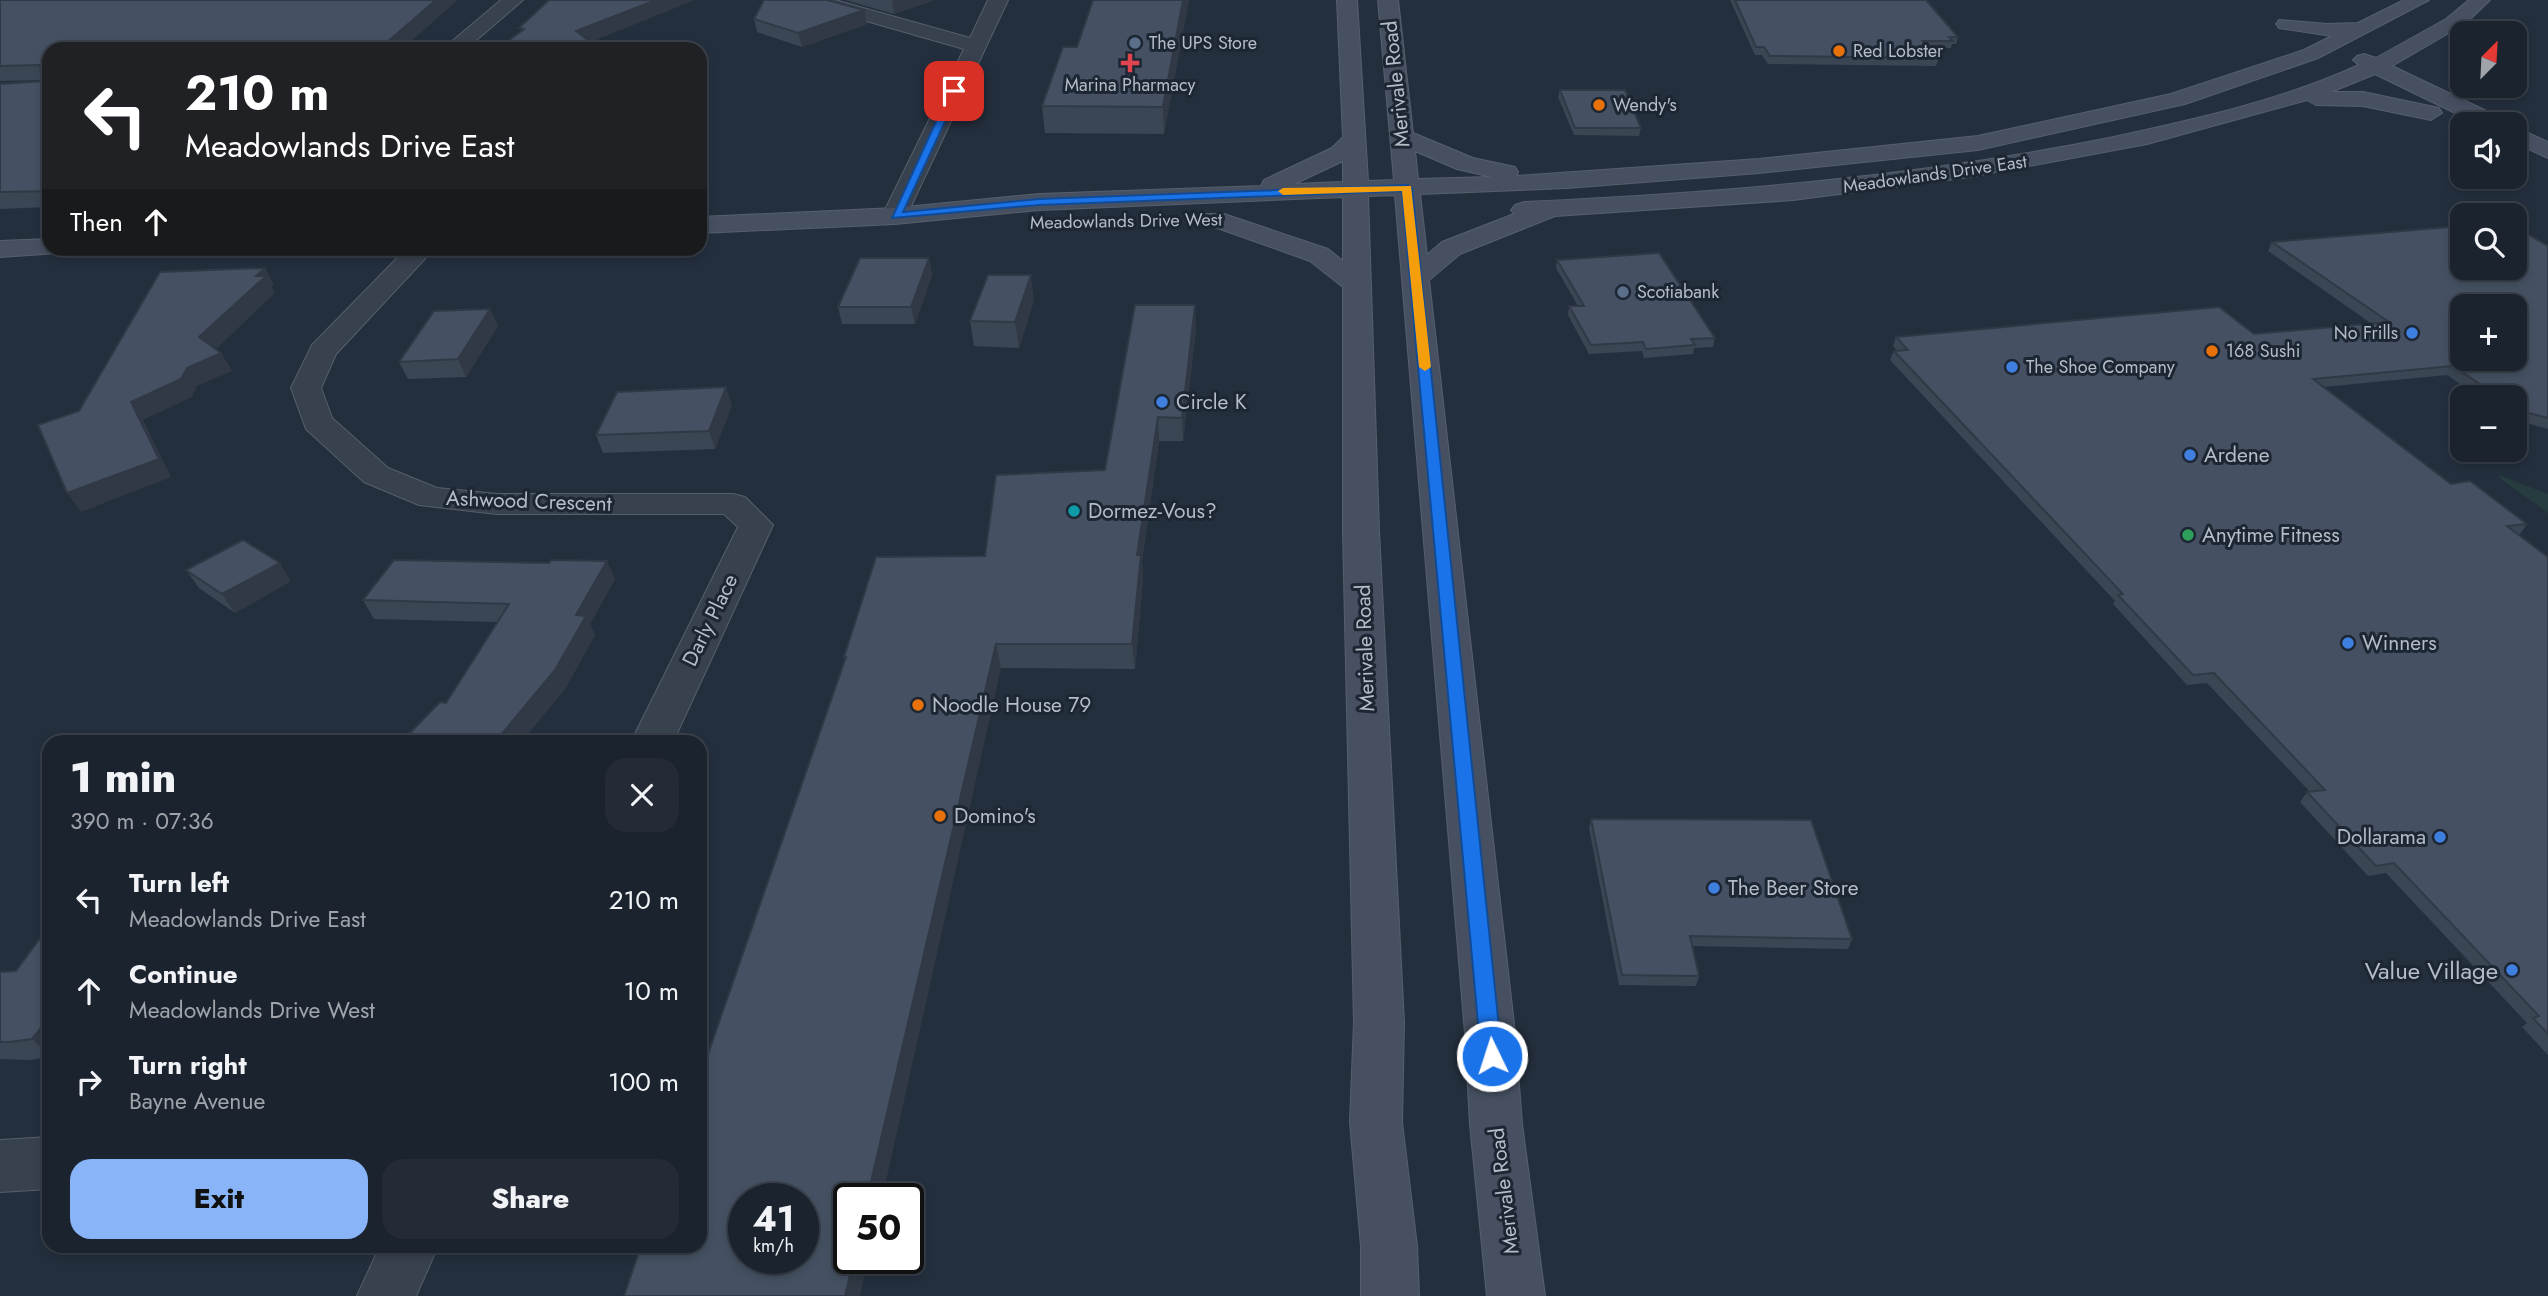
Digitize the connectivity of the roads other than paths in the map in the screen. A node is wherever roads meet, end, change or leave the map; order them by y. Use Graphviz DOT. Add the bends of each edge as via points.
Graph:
graph roads {
  1 [pos="513,0"];
  2 [pos="814,0"];
  3 [pos="998,0"];
  4 [pos="1347,0"];
  5 [pos="1388,0"];
  6 [pos="2420,0"];
  7 [pos="2480,0"];
  8 [pos="2286,23"];
  9 [pos="2369,27"];
  10 [pos="462,42"];
  11 [pos="976,45"];
  12 [pos="2321,49"];
  13 [pos="2377,66"];
  14 [pos="2356,76"];
  15 [pos="2303,97"];
  16 [pos="2471,112"];
  17 [pos="2431,113"];
  18 [pos="2450,122"];
  19 [pos="1402,137"];
  20 [pos="1355,139"];
  21 [pos="2527,140"];
  22 [pos="2548,151"];
  23 [pos="2527,160"];
  24 [pos="2548,170"];
  25 [pos="1567,181"];
  26 [pos="1407,188"];
  27 [pos="1237,193"];
  28 [pos="1349,207"];
  29 [pos="1551,209"];
  30 [pos="1472,212"];
  31 [pos="1421,214"];
  32 [pos="895,216"];
  33 [pos="1280,218"];
  34 [pos="1215,219"];
  35 [pos="707,225"];
  36 [pos="42,247"];
  37 [pos="0,249"];
  38 [pos="414,256"];
  39 [pos="1416,277"];
  40 [pos="1359,286"];
  41 [pos="733,504"];
  42 [pos="655,735"];
  43 [pos="42,1163"];
  44 [pos="0,1166"];
  45 [pos="407,1253"];
  46 [pos="386,1296"];
  47 [pos="1390,1296"];
  48 [pos="1516,1296"];
  1 -- 10 [label="street"];
  2 -- 11 [label="street"];
  3 -- 11 [label="street"];
  4 -- 20 [label="main road, Merivale Road"];
  5 -- 19 [label="main road, Merivale Road"];
  6 -- 9 [label="main road, Meadowlands Drive East"];
  7 -- 13 [label="main road, Meadowlands Drive East" via="2468,13"];
  8 -- 9 [label="main road" via="2326,30"];
  9 -- 12 [label="main road, Meadowlands Drive East"];
  11 -- 32 [label="street"];
  12 -- 13 [label="main road"];
  12 -- 14 [label="main road"];
  12 -- 25 [label="main road, Meadowlands Drive East" via="2177,99 1978,143"];
  13 -- 14 [label="main road, Meadowlands Drive East"];
  13 -- 16 [label="main road"];
  14 -- 15 [label="main road, Meadowlands Drive East"];
  14 -- 17 [label="main road"];
  15 -- 17 [label="main road" via="2363,99"];
  15 -- 29 [label="main road, Meadowlands Drive East" via="2044,158 1893,183 1719,201"];
  17 -- 18 [label="main road"];
  19 -- 25 [label="main road" via="1466,163"];
  19 -- 26 [label="main road, Merivale Road"];
  20 -- 27 [label="main road" via="1309,170 1267,188"];
  20 -- 28 [label="main road, Merivale Road"];
  21 -- 22 [label="main road"];
  23 -- 24 [label="main road"];
  25 -- 26 [label="main road, Meadowlands Drive East"];
  26 -- 28 [label="main road, Meadowlands Drive East"];
  26 -- 31 [label="main road, Merivale Road"];
  27 -- 28 [label="main road, Meadowlands Drive West"];
  27 -- 32 [label="main road, Meadowlands Drive West" via="1039,202"];
  28 -- 31 [label="main road"];
  28 -- 40 [label="main road, Merivale Road"];
  29 -- 30 [label="main road, Meadowlands Drive East"];
  29 -- 39 [label="main road" via="1451,248"];
  31 -- 39 [label="main road, Merivale Road"];
  32 -- 34 [label="main road, Meadowlands Drive West" via="1034,225"];
  32 -- 35 [label="main road, Meadowlands Drive West"];
  33 -- 34 [label="main road, Meadowlands Drive West"];
  34 -- 40 [label="main road" via="1319,255"];
  36 -- 37 [label="main road"];
  38 -- 41 [label="street, Ashwood Crescent" via="322,351 306,388 317,422 376,475 430,498 497,504"];
  39 -- 48 [label="main road, Merivale Road"];
  40 -- 47 [label="main road, Merivale Road" via="1361,531 1379,1023 1376,1122"];
  41 -- 42 [label="street, Darly Place" via="755,525"];
  43 -- 44 [label="street"];
  45 -- 46 [label="street"];
}
